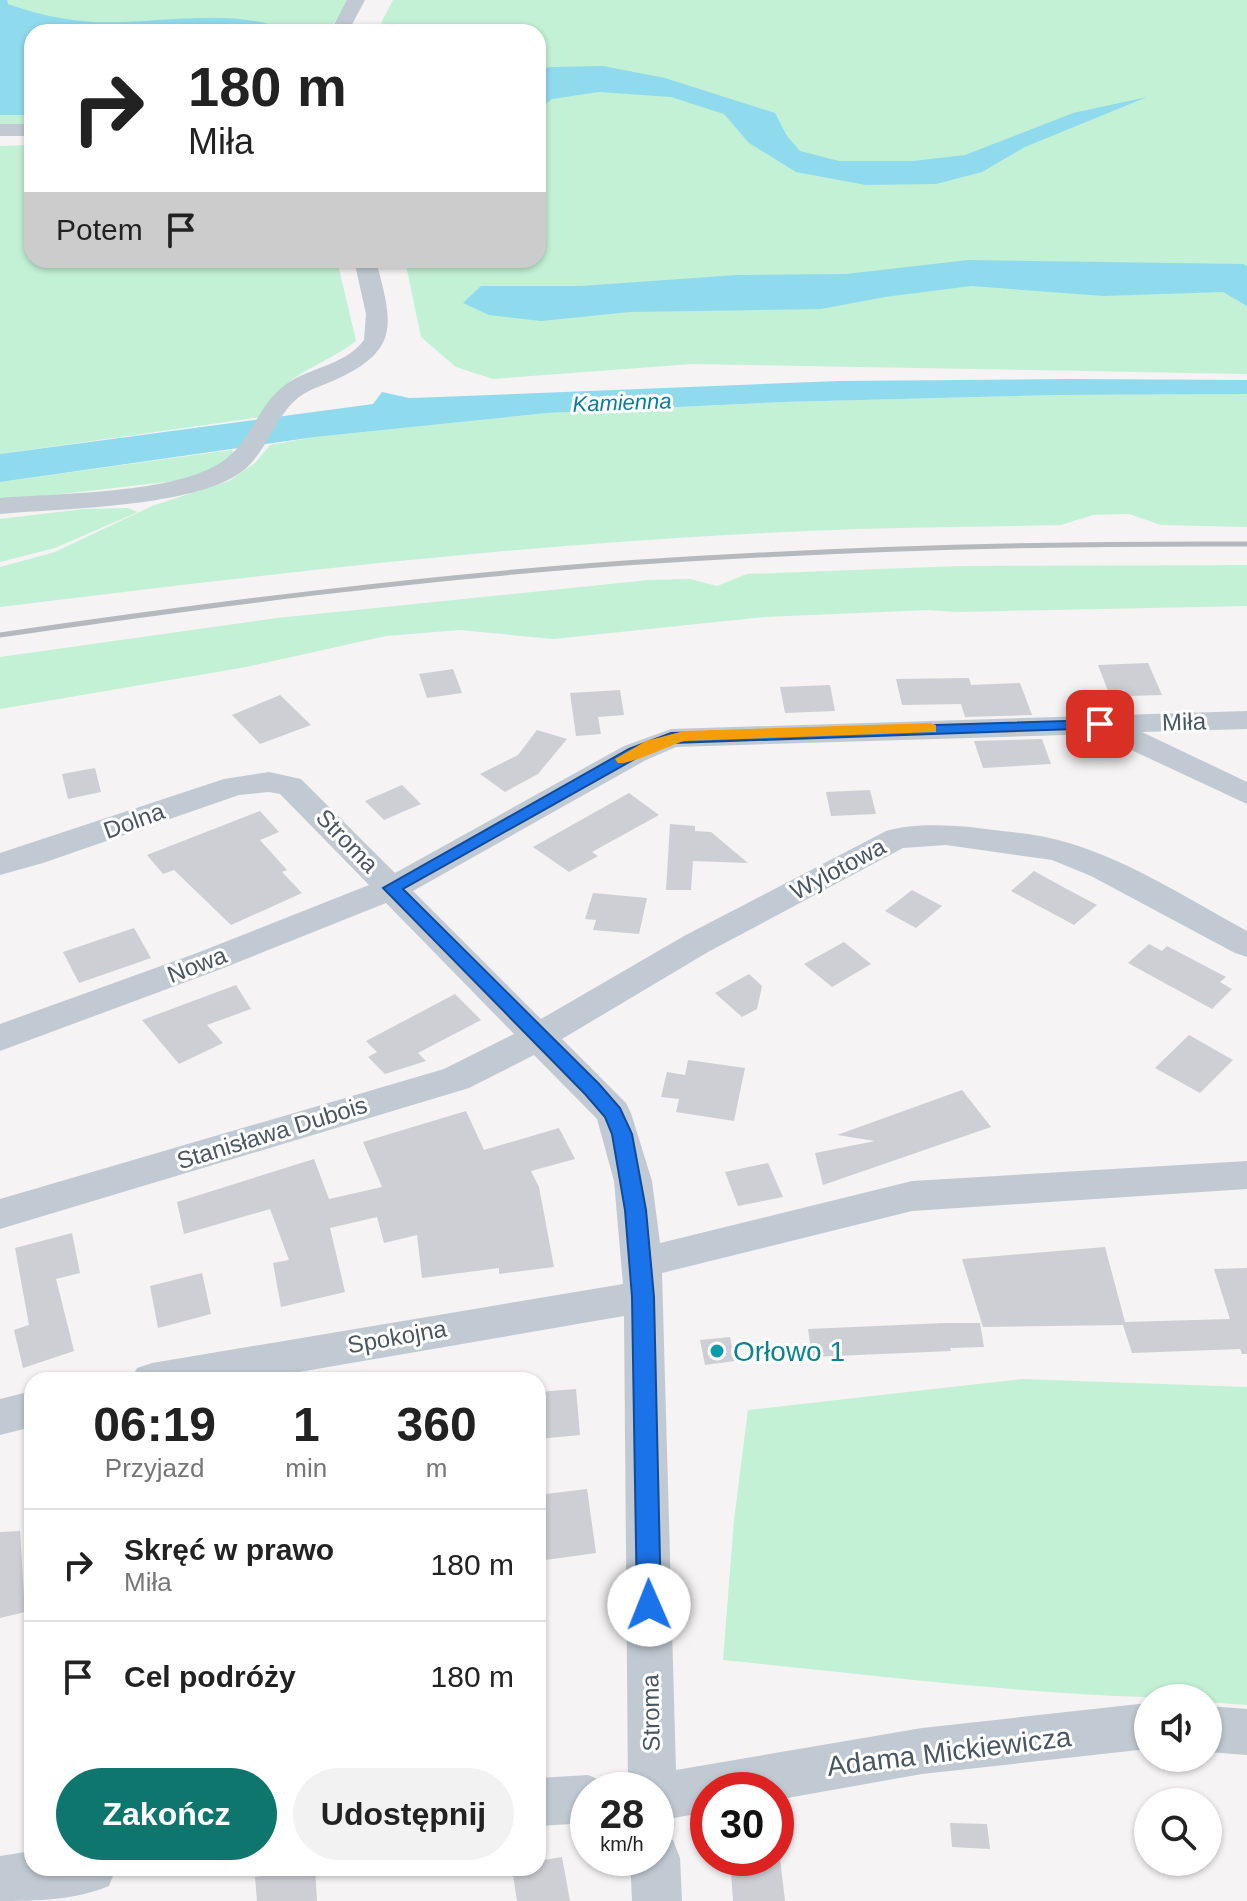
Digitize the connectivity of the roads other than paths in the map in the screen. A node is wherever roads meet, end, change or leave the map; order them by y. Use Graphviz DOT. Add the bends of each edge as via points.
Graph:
graph roads {
  1 [pos="356,0"];
  2 [pos="343,24"];
  3 [pos="0,130"];
  4 [pos="24,130"];
  5 [pos="367,268"];
  6 [pos="0,506"];
  7 [pos="1247,720"];
  8 [pos="1100,724"];
  9 [pos="269,782"];
  10 [pos="1247,794"];
  11 [pos="0,864"];
  12 [pos="392,888"];
  13 [pos="1247,945"];
  14 [pos="538,1037"];
  15 [pos="0,1038"];
  16 [pos="1247,1175"];
  17 [pos="0,1214"];
  18 [pos="642,1280"];
  19 [pos="191,1372"];
  20 [pos="24,1411"];
  21 [pos="0,1417"];
  22 [pos="1134,1728"];
  23 [pos="1222,1730"];
  24 [pos="1247,1732"];
  25 [pos="652,1772"];
  26 [pos="674,1794"];
  27 [pos="570,1800"];
  28 [pos="546,1802"];
  29 [pos="35,1876"];
  30 [pos="656,1876"];
  31 [pos="0,1881"];
  32 [pos="657,1901"];
  1 -- 2 [label="street"];
  3 -- 4 [label="street"];
  5 -- 6 [label="street" via="380,331 374,345 288,394 233,467 212,479 147,491"];
  7 -- 8 [label="street, Miła"];
  8 -- 10 [label="street"];
  8 -- 12 [label="street, Miła" via="671,738"];
  9 -- 11 [label="street, Dolna" via="235,786"];
  9 -- 12 [label="street, Stroma" via="297,790"];
  12 -- 14 [label="street, Stroma"];
  12 -- 15 [label="street, Nowa"];
  13 -- 14 [label="street, Wylotowa" via="1103,868 1060,851 995,839 920,835 875,848"];
  14 -- 17 [label="street, Stanisława Dubois" via="456,1079"];
  14 -- 18 [label="street, Stroma" via="592,1089 618,1124 636,1210"];
  16 -- 18 [label="street" via="912,1196"];
  18 -- 19 [label="street, Spokojna"];
  18 -- 25 [label="street, Stroma"];
  20 -- 21 [label="street"];
  22 -- 26 [label="street, Adama Mickiewicza" via="922,1751"];
  23 -- 24 [label="street"];
  27 -- 28 [label="street"];
  29 -- 31 [label="street"];
  30 -- 32 [label="street"];
}
